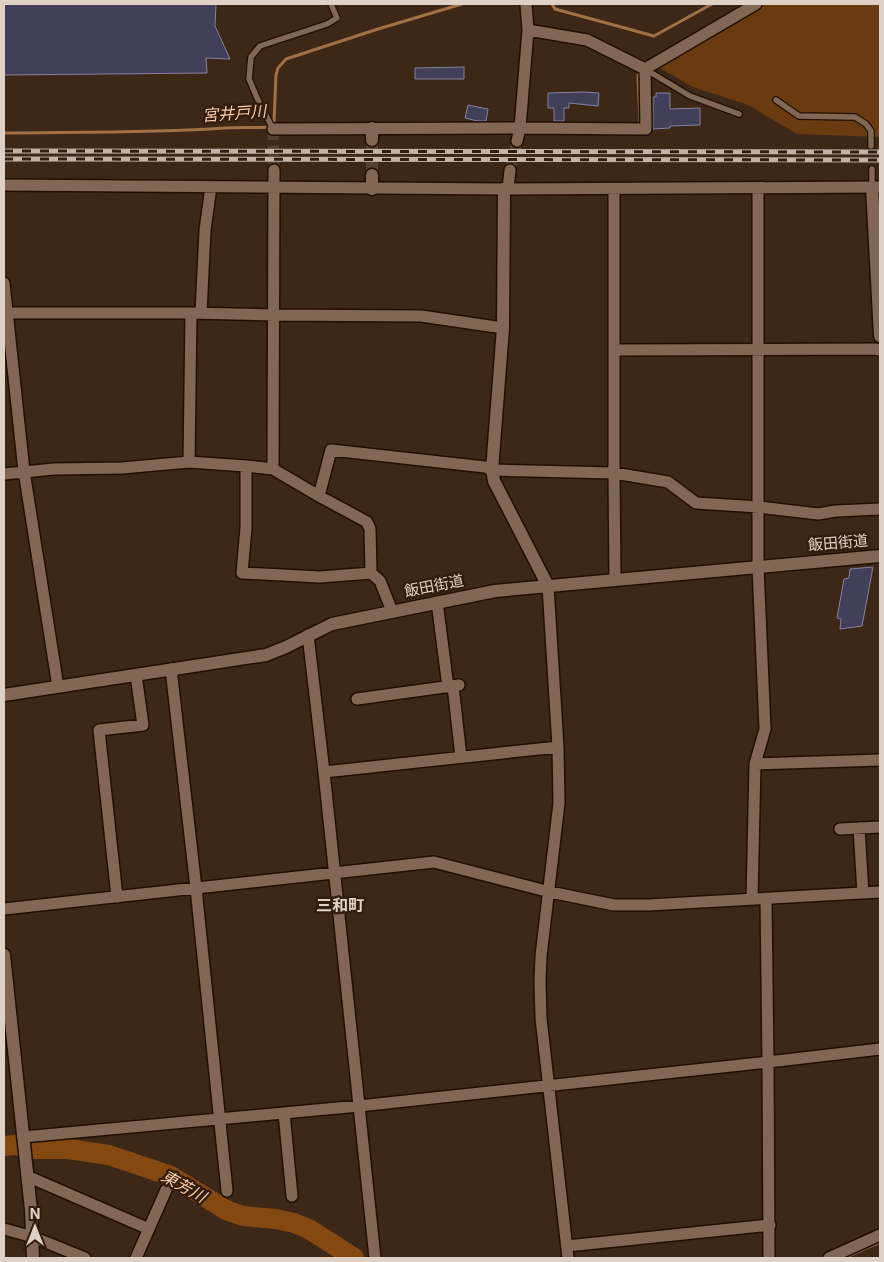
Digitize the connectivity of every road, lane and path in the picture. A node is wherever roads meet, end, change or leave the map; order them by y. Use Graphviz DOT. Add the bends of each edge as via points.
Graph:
graph roads {
  1 [pos="331,4"];
  2 [pos="526,4"];
  3 [pos="756,4"];
  4 [pos="528,30"];
  5 [pos="646,69"];
  6 [pos="776,100"];
  7 [pos="739,114"];
  8 [pos="520,128"];
  9 [pos="274,129"];
  10 [pos="517,141"];
  11 [pos="871,146"];
  12 [pos="872,169"];
  13 [pos="274,170"];
  14 [pos="510,170"];
  15 [pos="372,175"];
  16 [pos="4,185"];
  17 [pos="211,187"];
  18 [pos="876,187"];
  19 [pos="274,188"];
  20 [pos="758,188"];
  21 [pos="372,189"];
  22 [pos="506,189"];
  23 [pos="614,189"];
  24 [pos="4,282"];
  25 [pos="5,312"];
  26 [pos="196,313"];
  27 [pos="274,314"];
  28 [pos="503,328"];
  29 [pos="880,336"];
  30 [pos="614,350"];
  31 [pos="758,350"];
  32 [pos="880,350"];
  33 [pos="189,462"];
  34 [pos="246,466"];
  35 [pos="273,469"];
  36 [pos="492,470"];
  37 [pos="24,471"];
  38 [pos="614,473"];
  39 [pos="4,474"];
  40 [pos="319,496"];
  41 [pos="759,508"];
  42 [pos="880,509"];
  43 [pos="880,556"];
  44 [pos="758,567"];
  45 [pos="371,573"];
  46 [pos="615,580"];
  47 [pos="548,586"];
  48 [pos="437,602"];
  49 [pos="392,611"];
  50 [pos="308,635"];
  51 [pos="171,670"];
  52 [pos="136,675"];
  53 [pos="453,686"];
  54 [pos="58,687"];
  55 [pos="4,696"];
  56 [pos="357,699"];
  57 [pos="558,747"];
  58 [pos="461,757"];
  59 [pos="880,760"];
  60 [pos="755,764"];
  61 [pos="324,772"];
  62 [pos="880,826"];
  63 [pos="859,828"];
  64 [pos="840,829"];
  65 [pos="334,874"];
  66 [pos="196,888"];
  67 [pos="550,892"];
  68 [pos="880,892"];
  69 [pos="863,893"];
  70 [pos="117,897"];
  71 [pos="766,898"];
  72 [pos="752,899"];
  73 [pos="4,909"];
  74 [pos="4,955"];
  75 [pos="5,986"];
  76 [pos="880,1049"];
  77 [pos="768,1062"];
  78 [pos="548,1085"];
  79 [pos="359,1106"];
  80 [pos="284,1114"];
  81 [pos="220,1120"];
  82 [pos="23,1137"];
  83 [pos="27,1176"];
  84 [pos="166,1190"];
  85 [pos="227,1191"];
  86 [pos="292,1196"];
  87 [pos="770,1225"];
  88 [pos="149,1228"];
  89 [pos="4,1229"];
  90 [pos="880,1235"];
  91 [pos="33,1237"];
  92 [pos="567,1246"];
  93 [pos="33,1258"];
  94 [pos="85,1258"];
  95 [pos="136,1258"];
  96 [pos="375,1258"];
  97 [pos="568,1258"];
  98 [pos="769,1258"];
  99 [pos="829,1258"];
  1 -- 9 [label="lane" via="337,18 260,46 250,57 249,79"];
  2 -- 4 [label="street"];
  3 -- 5 [label="street"];
  4 -- 5 [label="street" via="587,40"];
  4 -- 8 [label="street"];
  5 -- 7 [label="lane" via="690,96"];
  5 -- 8 [label="street" via="646,130"];
  6 -- 11 [label="lane" via="799,116 855,117 871,131"];
  8 -- 9 [label="street" via="372,134"];
  8 -- 10 [label="street"];
  12 -- 18 [label="lane"];
  13 -- 19 [label="street"];
  14 -- 22 [label="street"];
  15 -- 21 [label="street"];
  16 -- 17 [label="street"];
  17 -- 19 [label="street"];
  17 -- 26 [label="street"];
  18 -- 20 [label="street"];
  18 -- 29 [label="street"];
  19 -- 21 [label="street"];
  19 -- 27 [label="street"];
  20 -- 23 [label="street"];
  20 -- 31 [label="street"];
  21 -- 22 [label="street"];
  22 -- 23 [label="street"];
  22 -- 28 [label="street"];
  23 -- 30 [label="street"];
  24 -- 25 [label="street"];
  25 -- 26 [label="street"];
  25 -- 37 [label="street"];
  26 -- 27 [label="street"];
  26 -- 33 [label="street"];
  27 -- 28 [label="street" via="421,316"];
  27 -- 35 [label="street"];
  28 -- 36 [label="street"];
  30 -- 31 [label="street"];
  30 -- 38 [label="street"];
  31 -- 32 [label="street"];
  31 -- 41 [label="street"];
  33 -- 34 [label="street"];
  33 -- 37 [label="street"];
  34 -- 35 [label="street"];
  34 -- 45 [label="street" via="242,573 320,578"];
  35 -- 40 [label="street"];
  36 -- 38 [label="street"];
  36 -- 40 [label="street" via="331,450"];
  36 -- 47 [label="street" via="494,481"];
  37 -- 39 [label="street"];
  37 -- 54 [label="street"];
  38 -- 41 [label="street" via="668,482 696,502"];
  38 -- 46 [label="street"];
  40 -- 45 [label="street" via="367,522"];
  41 -- 42 [label="street" via="818,514"];
  41 -- 44 [label="street"];
  43 -- 44 [label="street, 飯田街道"];
  44 -- 46 [label="street, 飯田街道"];
  44 -- 60 [label="street" via="765,729"];
  45 -- 49 [label="street" via="380,581"];
  46 -- 47 [label="street, 飯田街道"];
  47 -- 48 [label="street, 飯田街道" via="495,591"];
  47 -- 57 [label="street"];
  48 -- 49 [label="street, 飯田街道"];
  48 -- 53 [label="street"];
  49 -- 50 [label="street, 飯田街道" via="332,624"];
  50 -- 51 [label="street, 飯田街道" via="266,655"];
  50 -- 61 [label="street"];
  51 -- 52 [label="street, 飯田街道"];
  51 -- 66 [label="street"];
  52 -- 54 [label="street, 飯田街道"];
  52 -- 70 [label="street" via="142,724 99,730"];
  53 -- 56 [label="street"];
  53 -- 58 [label="street"];
  54 -- 55 [label="street, 飯田街道"];
  57 -- 58 [label="street"];
  57 -- 67 [label="street" via="559,803"];
  58 -- 61 [label="street"];
  59 -- 60 [label="street"];
  60 -- 72 [label="street"];
  61 -- 65 [label="street"];
  62 -- 63 [label="street"];
  63 -- 64 [label="street"];
  63 -- 69 [label="street"];
  65 -- 66 [label="street"];
  65 -- 67 [label="street" via="434,862"];
  65 -- 79 [label="street"];
  66 -- 70 [label="street"];
  66 -- 81 [label="street"];
  67 -- 72 [label="street" via="614,905"];
  67 -- 78 [label="street" via="540,981"];
  68 -- 69 [label="street"];
  69 -- 71 [label="street"];
  70 -- 73 [label="street"];
  71 -- 72 [label="street"];
  71 -- 77 [label="street"];
  74 -- 75 [label="street"];
  75 -- 82 [label="street"];
  76 -- 77 [label="street"];
  77 -- 78 [label="street"];
  77 -- 87 [label="street"];
  78 -- 79 [label="street"];
  78 -- 92 [label="street"];
  79 -- 80 [label="street"];
  79 -- 96 [label="street"];
  80 -- 81 [label="street"];
  80 -- 86 [label="street"];
  81 -- 82 [label="street"];
  81 -- 85 [label="street"];
  82 -- 83 [label="street"];
  83 -- 88 [label="street"];
  83 -- 91 [label="street"];
  84 -- 88 [label="street"];
  87 -- 92 [label="street"];
  87 -- 98 [label="street"];
  88 -- 95 [label="street"];
  89 -- 91 [label="street"];
  90 -- 99 [label="street"];
  91 -- 93 [label="street"];
  91 -- 94 [label="street"];
  92 -- 97 [label="street"];
}
